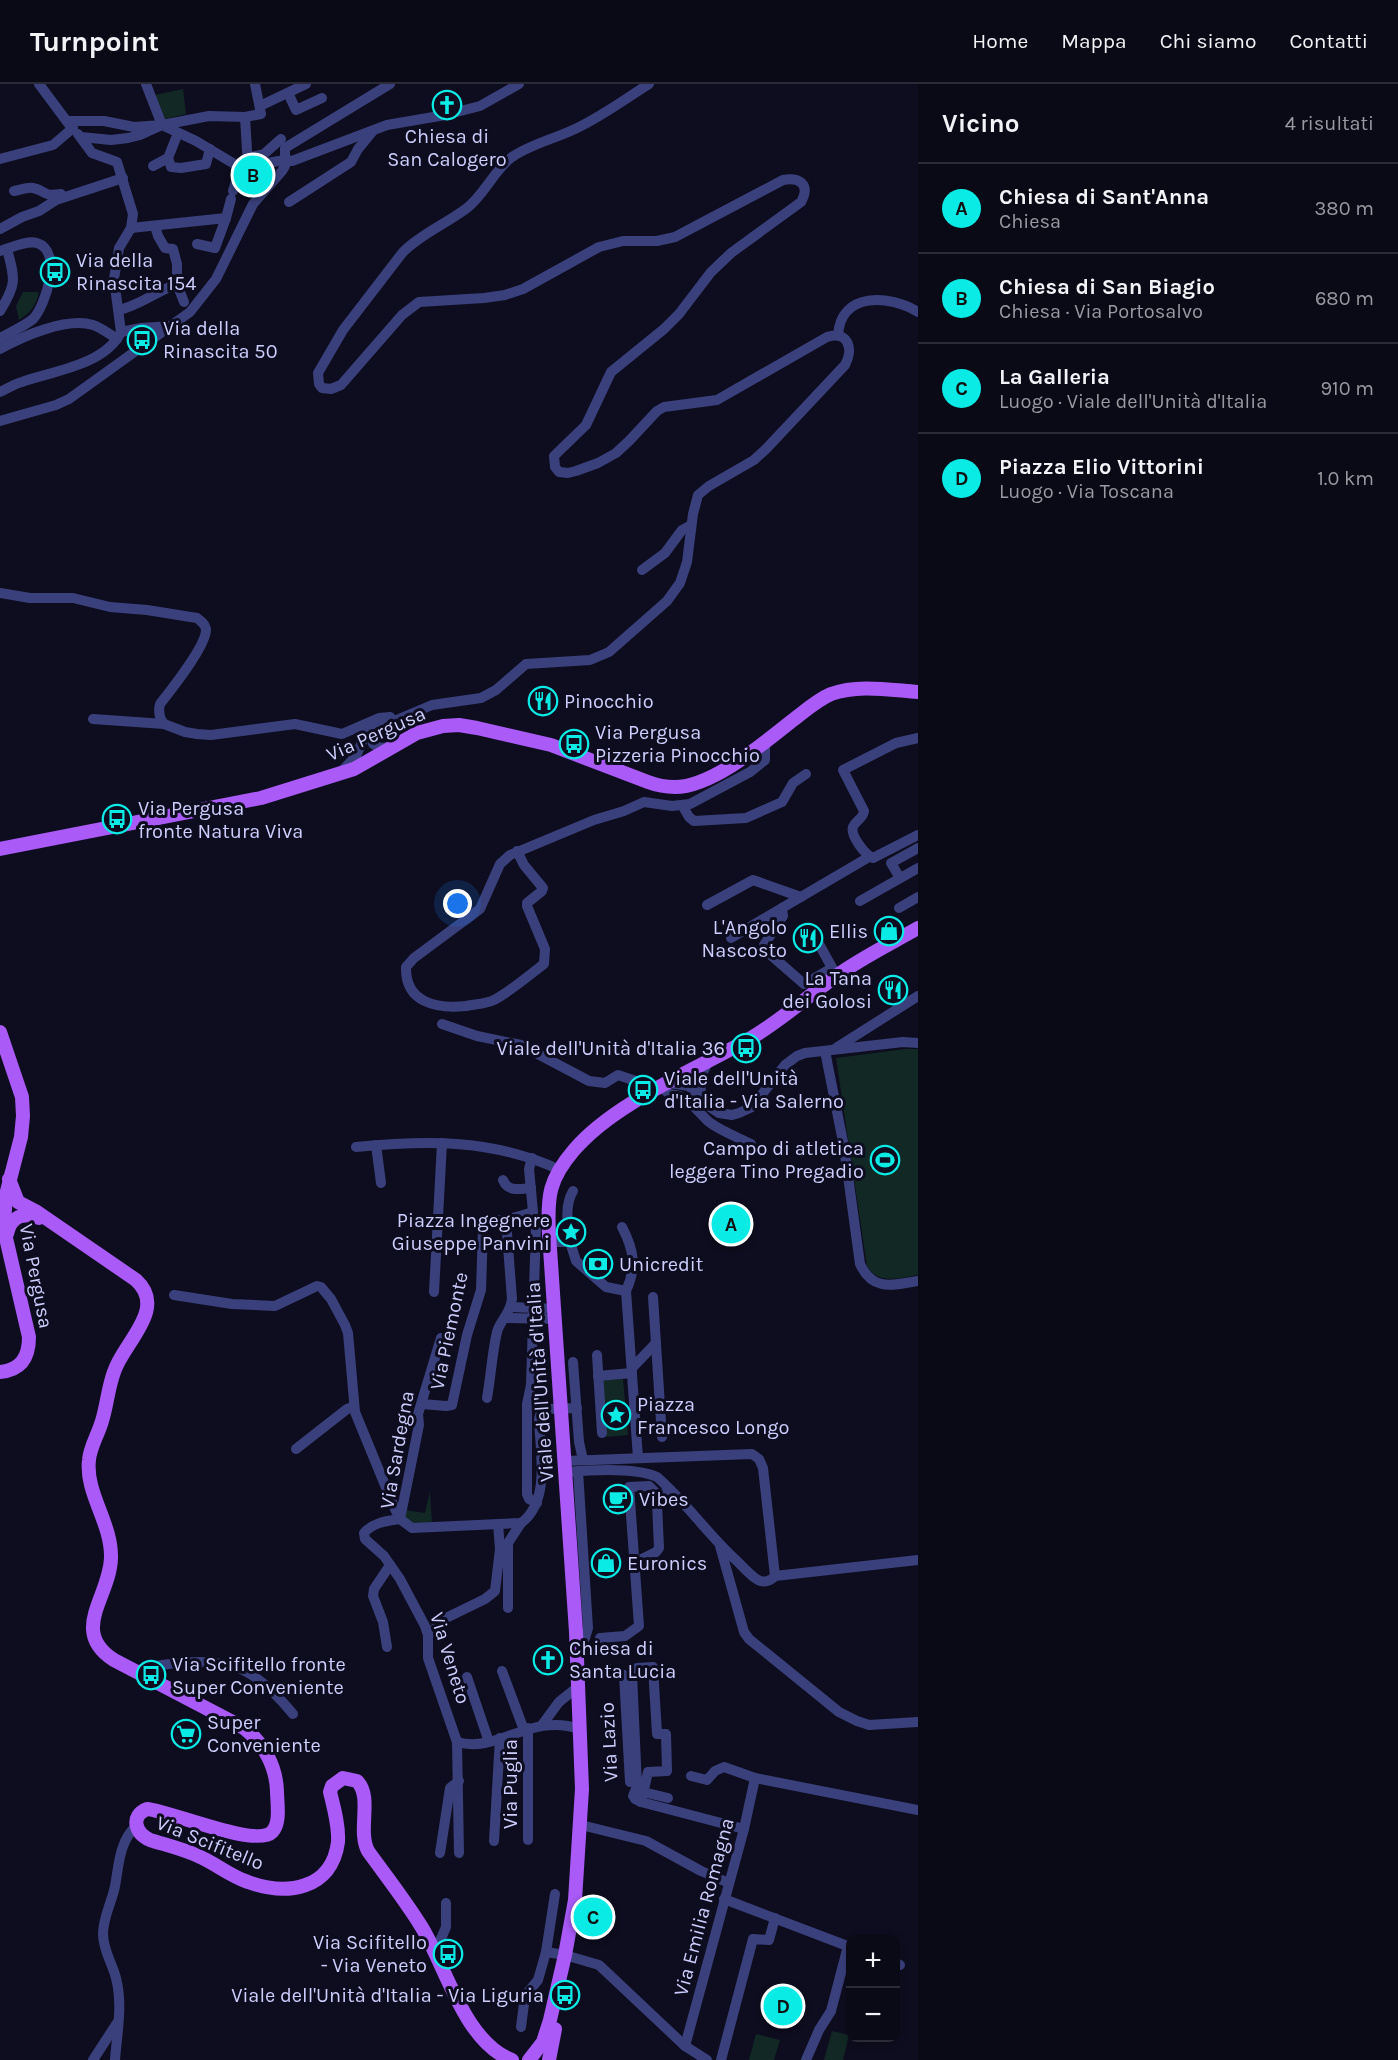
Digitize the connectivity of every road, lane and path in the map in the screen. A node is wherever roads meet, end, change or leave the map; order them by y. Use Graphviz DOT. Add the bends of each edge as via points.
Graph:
graph roads {
  1 [pos="39,84"];
  2 [pos="146,84"];
  3 [pos="255,84"];
  4 [pos="306,84"];
  5 [pos="390,84"];
  6 [pos="519,84"];
  7 [pos="649,84"];
  8 [pos="288,93"];
  9 [pos="322,98"];
  10 [pos="260,106"];
  11 [pos="245,117"];
  12 [pos="162,125"];
  13 [pos="375,129"];
  14 [pos="75,130"];
  15 [pos="178,133"];
  16 [pos="281,139"];
  17 [pos="210,149"];
  18 [pos="168,158"];
  19 [pos="0,159"];
  20 [pos="285,160"];
  21 [pos="248,163"];
  22 [pos="236,165"];
  23 [pos="153,166"];
  24 [pos="123,178"];
  25 [pos="14,191"];
  26 [pos="70,195"];
  27 [pos="289,202"];
  28 [pos="226,218"];
  29 [pos="155,226"];
  30 [pos="131,228"];
  31 [pos="0,230"];
  32 [pos="197,244"];
  33 [pos="3,250"];
  34 [pos="177,284"];
  35 [pos="184,302"];
  36 [pos="119,310"];
  37 [pos="0,311"];
  38 [pos="918,312"];
  39 [pos="172,326"];
  40 [pos="119,335"];
  41 [pos="838,335"];
  42 [pos="0,338"];
  43 [pos="0,349"];
  44 [pos="0,392"];
  45 [pos="0,421"];
  46 [pos="692,525"];
  47 [pos="642,570"];
  48 [pos="0,593"];
  49 [pos="918,692"];
  50 [pos="93,719"];
  51 [pos="394,721"];
  52 [pos="164,724"];
  53 [pos="380,727"];
  54 [pos="372,737"];
  55 [pos="918,738"];
  56 [pos="765,742"];
  57 [pos="360,747"];
  58 [pos="394,747"];
  59 [pos="368,762"];
  60 [pos="339,774"];
  61 [pos="806,774"];
  62 [pos="682,805"];
  63 [pos="918,835"];
  64 [pos="918,848"];
  65 [pos="0,849"];
  66 [pos="517,851"];
  67 [pos="869,857"];
  68 [pos="918,868"];
  69 [pos="900,878"];
  70 [pos="801,897"];
  71 [pos="918,897"];
  72 [pos="860,901"];
  73 [pos="707,905"];
  74 [pos="782,908"];
  75 [pos="899,908"];
  76 [pos="918,928"];
  77 [pos="814,935"];
  78 [pos="731,938"];
  79 [pos="834,972"];
  80 [pos="918,996"];
  81 [pos="442,1023"];
  82 [pos="0,1032"];
  83 [pos="918,1043"];
  84 [pos="829,1050"];
  85 [pos="692,1077"];
  86 [pos="662,1086"];
  87 [pos="442,1143"];
  88 [pos="751,1144"];
  89 [pos="376,1145"];
  90 [pos="356,1147"];
  91 [pos="532,1158"];
  92 [pos="560,1170"];
  93 [pos="9,1179"];
  94 [pos="502,1180"];
  95 [pos="381,1183"];
  96 [pos="531,1188"];
  97 [pos="573,1191"];
  98 [pos="24,1210"];
  99 [pos="3,1211"];
  100 [pos="506,1220"];
  101 [pos="536,1226"];
  102 [pos="622,1227"];
  103 [pos="6,1238"];
  104 [pos="549,1242"];
  105 [pos="570,1242"];
  106 [pos="918,1281"];
  107 [pos="626,1291"];
  108 [pos="434,1292"];
  109 [pos="174,1295"];
  110 [pos="653,1297"];
  111 [pos="511,1307"];
  112 [pos="533,1313"];
  113 [pos="555,1314"];
  114 [pos="506,1318"];
  115 [pos="441,1338"];
  116 [pos="656,1343"];
  117 [pos="597,1355"];
  118 [pos="573,1362"];
  119 [pos="632,1371"];
  120 [pos="0,1372"];
  121 [pos="598,1376"];
  122 [pos="487,1398"];
  123 [pos="422,1404"];
  124 [pos="354,1406"];
  125 [pos="562,1408"];
  126 [pos="577,1408"];
  127 [pos="602,1433"];
  128 [pos="662,1437"];
  129 [pos="296,1449"];
  130 [pos="638,1458"];
  131 [pos="578,1465"];
  132 [pos="669,1489"];
  133 [pos="660,1497"];
  134 [pos="537,1503"];
  135 [pos="400,1519"];
  136 [pos="521,1523"];
  137 [pos="498,1524"];
  138 [pos="720,1546"];
  139 [pos="918,1560"];
  140 [pos="634,1563"];
  141 [pos="390,1565"];
  142 [pos="775,1576"];
  143 [pos="508,1608"];
  144 [pos="428,1635"];
  145 [pos="600,1638"];
  146 [pos="387,1647"];
  147 [pos="135,1671"];
  148 [pos="502,1671"];
  149 [pos="624,1675"];
  150 [pos="467,1677"];
  151 [pos="579,1686"];
  152 [pos="293,1714"];
  153 [pos="918,1722"];
  154 [pos="542,1725"];
  155 [pos="526,1729"];
  156 [pos="580,1730"];
  157 [pos="657,1734"];
  158 [pos="635,1735"];
  159 [pos="500,1738"];
  160 [pos="457,1742"];
  161 [pos="489,1742"];
  162 [pos="476,1745"];
  163 [pos="459,1757"];
  164 [pos="691,1776"];
  165 [pos="755,1778"];
  166 [pos="459,1781"];
  167 [pos="639,1797"];
  168 [pos="668,1798"];
  169 [pos="918,1810"];
  170 [pos="581,1825"];
  171 [pos="136,1826"];
  172 [pos="744,1829"];
  173 [pos="528,1840"];
  174 [pos="494,1841"];
  175 [pos="440,1853"];
  176 [pos="459,1853"];
  177 [pos="729,1883"];
  178 [pos="555,1894"];
  179 [pos="724,1899"];
  180 [pos="446,1903"];
  181 [pos="775,1917"];
  182 [pos="846,1945"];
  183 [pos="546,1952"];
  184 [pos="435,1953"];
  185 [pos="565,1955"];
  186 [pos="846,1957"];
  187 [pos="119,2020"];
  188 [pos="520,2027"];
  189 [pos="483,2037"];
  190 [pos="685,2046"];
  191 [pos="93,2060"];
  192 [pos="115,2060"];
  193 [pos="496,2060"];
  194 [pos="512,2060"];
  195 [pos="530,2060"];
  196 [pos="549,2060"];
  197 [pos="707,2060"];
  198 [pos="721,2060"];
  199 [pos="806,2060"];
  1 -- 14 [label="street"];
  2 -- 12 [label="street"];
  3 -- 10 [label="street"];
  4 -- 8 [label="street"];
  5 -- 20 [label="street" via="285,148"];
  6 -- 13 [label="street" via="480,106"];
  7 -- 41 [label="street" via="574,129 510,159 466,209 413,242 343,330 318,373 322,388 341,385 402,315 419,302 495,297 517,291 599,247 675,237 790,178 804,186 801,202 731,253 664,329 611,372 586,425 554,456 555,467 568,473 598,463 616,453 664,407 717,400 815,343"];
  8 -- 9 [label="street" via="296,111"];
  8 -- 10 [label="street"];
  10 -- 11 [label="street" via="261,114"];
  11 -- 12 [label="street" via="209,116"];
  11 -- 21 [label="street"];
  12 -- 14 [label="street" via="134,127 104,121"];
  12 -- 14 [label="street" via="140,135 111,140"];
  12 -- 15 [label="street"];
  13 -- 20 [label="street" via="292,161"];
  13 -- 27 [label="street" via="351,162"];
  14 -- 19 [label="street" via="53,145"];
  14 -- 24 [label="street" via="92,153 117,162"];
  15 -- 17 [label="street"];
  15 -- 18 [label="street"];
  16 -- 21 [label="street"];
  17 -- 18 [label="street" via="206,164 171,167"];
  17 -- 22 [label="street"];
  18 -- 23 [label="street"];
  20 -- 21 [label="street"];
  20 -- 39 [label="street" via="282,171 253,204 216,279 190,312"];
  21 -- 22 [label="street"];
  22 -- 28 [label="street"];
  24 -- 26 [label="street"];
  24 -- 30 [label="street" via="133,214"];
  25 -- 26 [label="street" via="30,187 45,195"];
  26 -- 31 [label="street"];
  28 -- 29 [label="street"];
  28 -- 32 [label="street" via="215,248"];
  29 -- 30 [label="street"];
  29 -- 34 [label="street" via="165,248 173,249"];
  30 -- 36 [label="street" via="116,257 114,279"];
  33 -- 37 [label="street" via="14,280"];
  33 -- 42 [label="street" via="38,244 48,252 51,265 45,297 34,318"];
  34 -- 35 [label="street"];
  34 -- 36 [label="street"];
  36 -- 40 [label="street"];
  38 -- 41 [label="street" via="886,300 861,302 847,310"];
  39 -- 40 [label="street" via="141,327"];
  39 -- 45 [label="street" via="69,399"];
  40 -- 43 [label="street" via="73,323"];
  40 -- 44 [label="street" via="108,348 82,363"];
  41 -- 46 [label="street" via="849,346 845,365 754,460 698,495"];
  46 -- 47 [label="street" via="682,530 665,554"];
  46 -- 51 [label="street" via="687,562 675,590 609,652 590,660 526,664 481,698 432,705"];
  48 -- 52 [label="street" via="73,598 110,608 197,618 204,623 206,632 200,646 160,704 158,710"];
  49 -- 56 [label="main road, Via Pergusa" via="863,688 834,693"];
  50 -- 52 [label="street"];
  51 -- 52 [label="street" via="390,717 379,718 342,734 295,724 211,735 185,732"];
  51 -- 53 [label="street"];
  53 -- 54 [label="street"];
  53 -- 57 [label="street" via="365,735"];
  54 -- 58 [label="street" via="380,748"];
  54 -- 59 [label="street"];
  55 -- 67 [label="street" via="896,743 843,770 864,812 853,832"];
  56 -- 58 [label="main road, Via Pergusa" via="700,783 676,787 648,782 551,745 459,725 417,733"];
  56 -- 62 [label="street" via="765,760 750,772"];
  57 -- 59 [label="street" via="363,760"];
  57 -- 60 [label="street"];
  58 -- 59 [label="main road, Via Pergusa"];
  59 -- 60 [label="main road, Via Pergusa"];
  60 -- 65 [label="main road, Via Pergusa" via="261,798"];
  61 -- 62 [label="street" via="793,783 782,802 746,818 694,821"];
  62 -- 66 [label="street" via="644,802"];
  63 -- 67 [label="street"];
  64 -- 69 [label="street" via="891,863"];
  66 -- 66 [label="street" via="500,864 480,909 406,966 409,986 425,1001 457,1007 495,1000 544,964 545,948 527,906 543,888"];
  67 -- 70 [label="street"];
  68 -- 69 [label="street"];
  69 -- 72 [label="street"];
  70 -- 73 [label="street" via="753,880"];
  70 -- 74 [label="street"];
  71 -- 75 [label="street"];
  74 -- 78 [label="street"];
  74 -- 79 [label="street" via="783,916 764,949 804,984"];
  76 -- 79 [label="main road, Viale dell'Unità d'Italia"];
  77 -- 79 [label="street"];
  79 -- 85 [label="main road, Viale dell'Unità d'Italia" via="762,1030 708,1062"];
  80 -- 84 [label="street"];
  81 -- 86 [label="street" via="477,1036 520,1045 589,1081 605,1083 618,1075"];
  82 -- 93 [label="main road, Via Pergusa" via="22,1097 24,1116"];
  83 -- 84 [label="street"];
  84 -- 85 [label="street" via="804,1053 790,1060 752,1107 732,1115 707,1105"];
  84 -- 106 [label="street" via="860,1264 864,1273 879,1284"];
  85 -- 86 [label="main road, Viale dell'Unità d'Italia"];
  86 -- 88 [label="street" via="667,1094 687,1100 719,1128"];
  86 -- 92 [label="main road, Viale dell'Unità d'Italia" via="592,1132"];
  87 -- 89 [label="street"];
  87 -- 91 [label="street" via="490,1147"];
  87 -- 108 [label="street"];
  89 -- 90 [label="street"];
  89 -- 95 [label="street"];
  91 -- 92 [label="street"];
  91 -- 96 [label="street"];
  92 -- 104 [label="main road, Viale dell'Unità d'Italia" via="548,1198"];
  93 -- 98 [label="main road"];
  93 -- 99 [label="main road, Via Pergusa"];
  94 -- 96 [label="street" via="509,1188"];
  96 -- 100 [label="street" via="532,1212"];
  97 -- 105 [label="street" via="567,1212"];
  98 -- 99 [label="main road"];
  98 -- 103 [label="main road" via="10,1222"];
  98 -- 147 [label="main road, Via Scifitello" via="47,1220 136,1280 148,1298 145,1318 112,1375 88,1464 90,1481 109,1533 111,1557 92,1631 106,1655"];
  99 -- 103 [label="main road, Via Pergusa"];
  100 -- 111 [label="street"];
  100 -- 123 [label="street, Via Piemonte" via="487,1222 483,1228 481,1290 452,1405"];
  101 -- 112 [label="street"];
  102 -- 107 [label="street" via="634,1269"];
  103 -- 120 [label="main road, Via Pergusa" via="29,1348 15,1369"];
  104 -- 105 [label="street"];
  104 -- 113 [label="main road, Viale dell'Unità d'Italia"];
  105 -- 107 [label="street" via="576,1261 606,1287"];
  107 -- 119 [label="street"];
  109 -- 124 [label="street" via="275,1306 321,1287 348,1333"];
  110 -- 116 [label="street"];
  111 -- 112 [label="street"];
  111 -- 114 [label="street"];
  112 -- 113 [label="street"];
  112 -- 114 [label="street"];
  112 -- 134 [label="street" via="527,1494"];
  113 -- 125 [label="main road, Viale dell'Unità d'Italia"];
  114 -- 122 [label="street" via="497,1329"];
  115 -- 123 [label="street, Via Sardegna"];
  116 -- 119 [label="street"];
  116 -- 128 [label="street"];
  117 -- 121 [label="street"];
  118 -- 126 [label="street"];
  119 -- 121 [label="street"];
  119 -- 130 [label="street"];
  121 -- 127 [label="street"];
  123 -- 135 [label="street, Via Sardegna"];
  124 -- 129 [label="street"];
  124 -- 135 [label="street"];
  125 -- 126 [label="street"];
  125 -- 131 [label="main road, Viale dell'Unità d'Italia"];
  125 -- 134 [label="street" via="542,1410 539,1415 541,1488"];
  126 -- 131 [label="street"];
  130 -- 131 [label="street"];
  130 -- 142 [label="street" via="755,1455 763,1468"];
  131 -- 132 [label="street" via="648,1473"];
  131 -- 151 [label="main road, Viale dell'Unità d'Italia"];
  132 -- 133 [label="street"];
  132 -- 138 [label="street"];
  133 -- 140 [label="street" via="659,1548"];
  133 -- 140 [label="street" via="649,1486 629,1487"];
  134 -- 136 [label="street"];
  135 -- 137 [label="street, Via Sardegna" via="412,1528"];
  135 -- 141 [label="street, Via Veneto" via="370,1526 364,1533 365,1539"];
  136 -- 137 [label="street, Via Sardegna"];
  136 -- 143 [label="street" via="508,1543"];
  137 -- 144 [label="street" via="500,1549 495,1591 446,1618"];
  138 -- 142 [label="street" via="759,1580"];
  138 -- 153 [label="street" via="749,1639 839,1712 857,1721 869,1725"];
  139 -- 142 [label="street"];
  140 -- 145 [label="street" via="639,1626 625,1636"];
  141 -- 144 [label="street, Via Veneto"];
  141 -- 146 [label="street" via="373,1596"];
  144 -- 160 [label="street, Via Veneto" via="428,1658"];
  147 -- 152 [label="street" via="195,1661 226,1663 257,1678"];
  147 -- 171 [label="main road, Via Scifitello" via="252,1734 272,1764 278,1820 274,1831 261,1836 147,1809 138,1814"];
  148 -- 155 [label="street, Via Puglia"];
  149 -- 167 [label="street, Via Lazio" via="630,1791"];
  150 -- 161 [label="street"];
  151 -- 154 [label="street" via="558,1702"];
  151 -- 156 [label="main road, Viale dell'Unità d'Italia"];
  154 -- 155 [label="street"];
  154 -- 156 [label="street"];
  155 -- 159 [label="street"];
  155 -- 173 [label="street, Via Puglia"];
  156 -- 170 [label="main road, Viale dell'Unità d'Italia"];
  157 -- 158 [label="street"];
  157 -- 158 [label="street" via="653,1668 637,1668 632,1674"];
  157 -- 167 [label="street" via="666,1734 667,1771 648,1772"];
  158 -- 167 [label="street"];
  159 -- 161 [label="street"];
  159 -- 174 [label="street"];
  160 -- 162 [label="street"];
  160 -- 163 [label="street, Via Veneto"];
  161 -- 162 [label="street"];
  162 -- 163 [label="street"];
  163 -- 166 [label="street, Via Veneto"];
  164 -- 165 [label="street" via="707,1780 724,1767"];
  165 -- 169 [label="street"];
  165 -- 172 [label="street, Via Emilia Romagna"];
  166 -- 175 [label="street" via="450,1788"];
  166 -- 176 [label="street, Via Veneto"];
  167 -- 168 [label="street"];
  167 -- 172 [label="street, Via Lazio"];
  170 -- 177 [label="street" via="646,1841"];
  170 -- 185 [label="main road, Viale dell'Unità d'Italia"];
  171 -- 184 [label="main road, Via Scifitello" via="142,1836 200,1856 247,1882 276,1888 305,1886 328,1869 336,1850 332,1786 343,1778 353,1779 364,1791 365,1845"];
  171 -- 187 [label="street" via="119,1858 103,1922 104,1946 116,1977"];
  172 -- 177 [label="street, Via Emilia Romagna"];
  177 -- 179 [label="street, Via Emilia Romagna"];
  178 -- 183 [label="street"];
  179 -- 181 [label="street"];
  179 -- 190 [label="street, Via Emilia Romagna"];
  180 -- 184 [label="street" via="446,1928"];
  181 -- 182 [label="street"];
  181 -- 198 [label="street" via="769,1940 753,1939"];
  183 -- 185 [label="street"];
  183 -- 188 [label="street" via="538,1980 525,1996"];
  184 -- 189 [label="main road, Via Scifitello" via="457,2002"];
  185 -- 190 [label="street" via="599,1965"];
  185 -- 195 [label="main road, Viale dell'Unità d'Italia" via="543,2042"];
  185 -- 196 [label="main road, Viale dell'Unità d'Italia" via="565,1978"];
  186 -- 199 [label="street" via="831,2011"];
  187 -- 191 [label="street"];
  187 -- 192 [label="street"];
  189 -- 193 [label="main road"];
  189 -- 194 [label="main road" via="498,2053"];
  190 -- 197 [label="street"];
}
